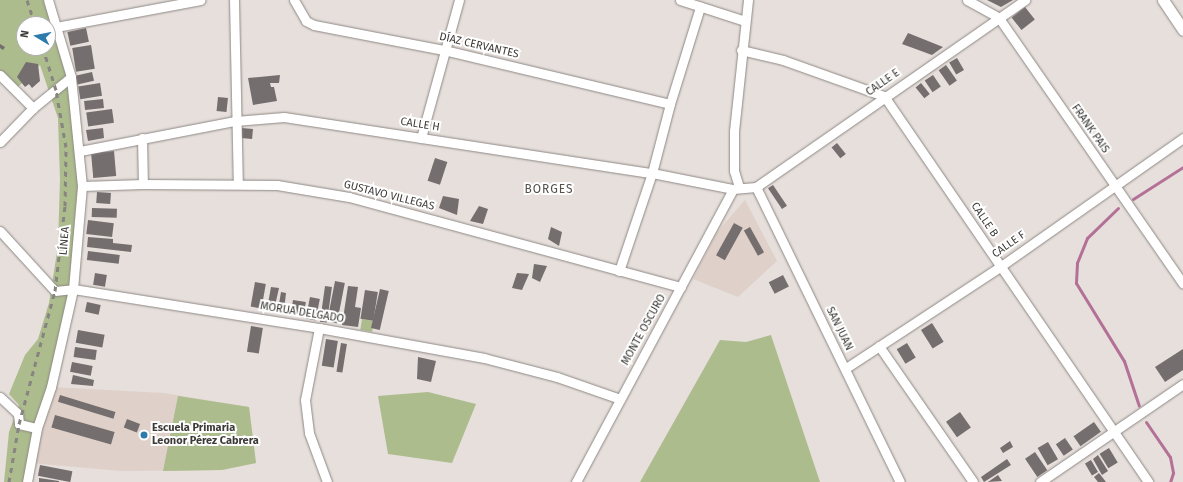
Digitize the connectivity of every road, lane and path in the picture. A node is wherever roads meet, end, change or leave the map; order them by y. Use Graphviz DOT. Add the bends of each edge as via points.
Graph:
graph roads {
  1 [pos="48,0"];
  2 [pos="200,0"];
  3 [pos="234,0"];
  4 [pos="294,0"];
  5 [pos="459,0"];
  6 [pos="680,0"];
  7 [pos="748,0"];
  8 [pos="967,0"];
  9 [pos="1025,0"];
  10 [pos="1163,0"];
  11 [pos="700,7"];
  12 [pos="53,16"];
  13 [pos="999,18"];
  14 [pos="745,21"];
  15 [pos="56,27"];
  16 [pos="1183,30"];
  17 [pos="444,50"];
  18 [pos="741,50"];
  19 [pos="0,75"];
  20 [pos="71,77"];
  21 [pos="884,96"];
  22 [pos="670,104"];
  23 [pos="33,108"];
  24 [pos="235,121"];
  25 [pos="142,138"];
  26 [pos="421,138"];
  27 [pos="1183,138"];
  28 [pos="0,142"];
  29 [pos="80,151"];
  30 [pos="652,172"];
  31 [pos="143,184"];
  32 [pos="238,184"];
  33 [pos="82,186"];
  34 [pos="1116,186"];
  35 [pos="756,187"];
  36 [pos="736,188"];
  37 [pos="0,231"];
  38 [pos="1001,266"];
  39 [pos="619,270"];
  40 [pos="1183,284"];
  41 [pos="681,287"];
  42 [pos="73,290"];
  43 [pos="319,328"];
  44 [pos="879,346"];
  45 [pos="846,368"];
  46 [pos="1183,384"];
  47 [pos="0,397"];
  48 [pos="620,399"];
  49 [pos="37,428"];
  50 [pos="1114,431"];
  51 [pos="27,482"];
  52 [pos="327,482"];
  53 [pos="576,482"];
  54 [pos="900,482"];
  55 [pos="973,482"];
  56 [pos="1040,482"];
  57 [pos="1148,482"];
  1 -- 12 [label="street, LÍNEA"];
  2 -- 15 [label="street"];
  3 -- 24 [label="street"];
  4 -- 17 [label="street, DÍAZ CERVANTES" via="306,21 314,25"];
  5 -- 17 [label="street"];
  6 -- 11 [label="street"];
  7 -- 14 [label="street"];
  8 -- 13 [label="street, FRANK PAIS"];
  9 -- 13 [label="street, CALLE E"];
  10 -- 16 [label="street"];
  11 -- 14 [label="street"];
  11 -- 22 [label="street"];
  13 -- 21 [label="street, CALLE E"];
  13 -- 34 [label="street, FRANK PAIS"];
  14 -- 18 [label="street"];
  15 -- 20 [label="street, LÍNEA"];
  17 -- 22 [label="street, DÍAZ CERVANTES"];
  17 -- 26 [label="street"];
  18 -- 21 [label="street" via="783,60"];
  18 -- 36 [label="street" via="733,156"];
  19 -- 23 [label="street"];
  20 -- 23 [label="street"];
  20 -- 29 [label="street, LÍNEA"];
  21 -- 35 [label="street, CALLE E"];
  21 -- 38 [label="street, CALLE B"];
  22 -- 30 [label="street"];
  23 -- 28 [label="street"];
  24 -- 25 [label="street, CALLE H"];
  24 -- 26 [label="street, CALLE H" via="284,116"];
  24 -- 32 [label="street"];
  25 -- 29 [label="street, CALLE H"];
  25 -- 31 [label="street"];
  26 -- 30 [label="street, CALLE H"];
  27 -- 34 [label="street, CALLE F"];
  29 -- 33 [label="street, LÍNEA"];
  30 -- 36 [label="street, CALLE H"];
  30 -- 39 [label="street"];
  31 -- 32 [label="street, GUSTAVO VILLEGAS"];
  31 -- 33 [label="street, GUSTAVO VILLEGAS"];
  32 -- 39 [label="street, GUSTAVO VILLEGAS" via="277,185 349,197"];
  33 -- 42 [label="street, LÍNEA"];
  34 -- 38 [label="street, CALLE F"];
  34 -- 40 [label="street, FRANK PAIS"];
  35 -- 36 [label="street, CALLE H"];
  35 -- 45 [label="street, SAN JUAN"];
  36 -- 41 [label="street, MONTE OSCURO"];
  37 -- 42 [label="street, MORUA DELGADO" via="55,290"];
  38 -- 44 [label="street, CALLE F"];
  38 -- 50 [label="street, CALLE B"];
  39 -- 41 [label="street, GUSTAVO VILLEGAS"];
  41 -- 48 [label="street, MONTE OSCURO"];
  42 -- 43 [label="street, MORUA DELGADO"];
  42 -- 49 [label="street, LÍNEA" via="51,387"];
  43 -- 48 [label="street, MORUA DELGADO" via="484,358 557,377"];
  43 -- 52 [label="street" via="305,400 309,433"];
  44 -- 45 [label="street, CALLE F"];
  44 -- 55 [label="street"];
  45 -- 54 [label="street, SAN JUAN"];
  46 -- 50 [label="street"];
  47 -- 49 [label="street" via="18,414 19,424"];
  48 -- 53 [label="street, MONTE OSCURO"];
  49 -- 51 [label="street, LÍNEA"];
  50 -- 56 [label="street"];
  50 -- 57 [label="street, CALLE B"];
}
